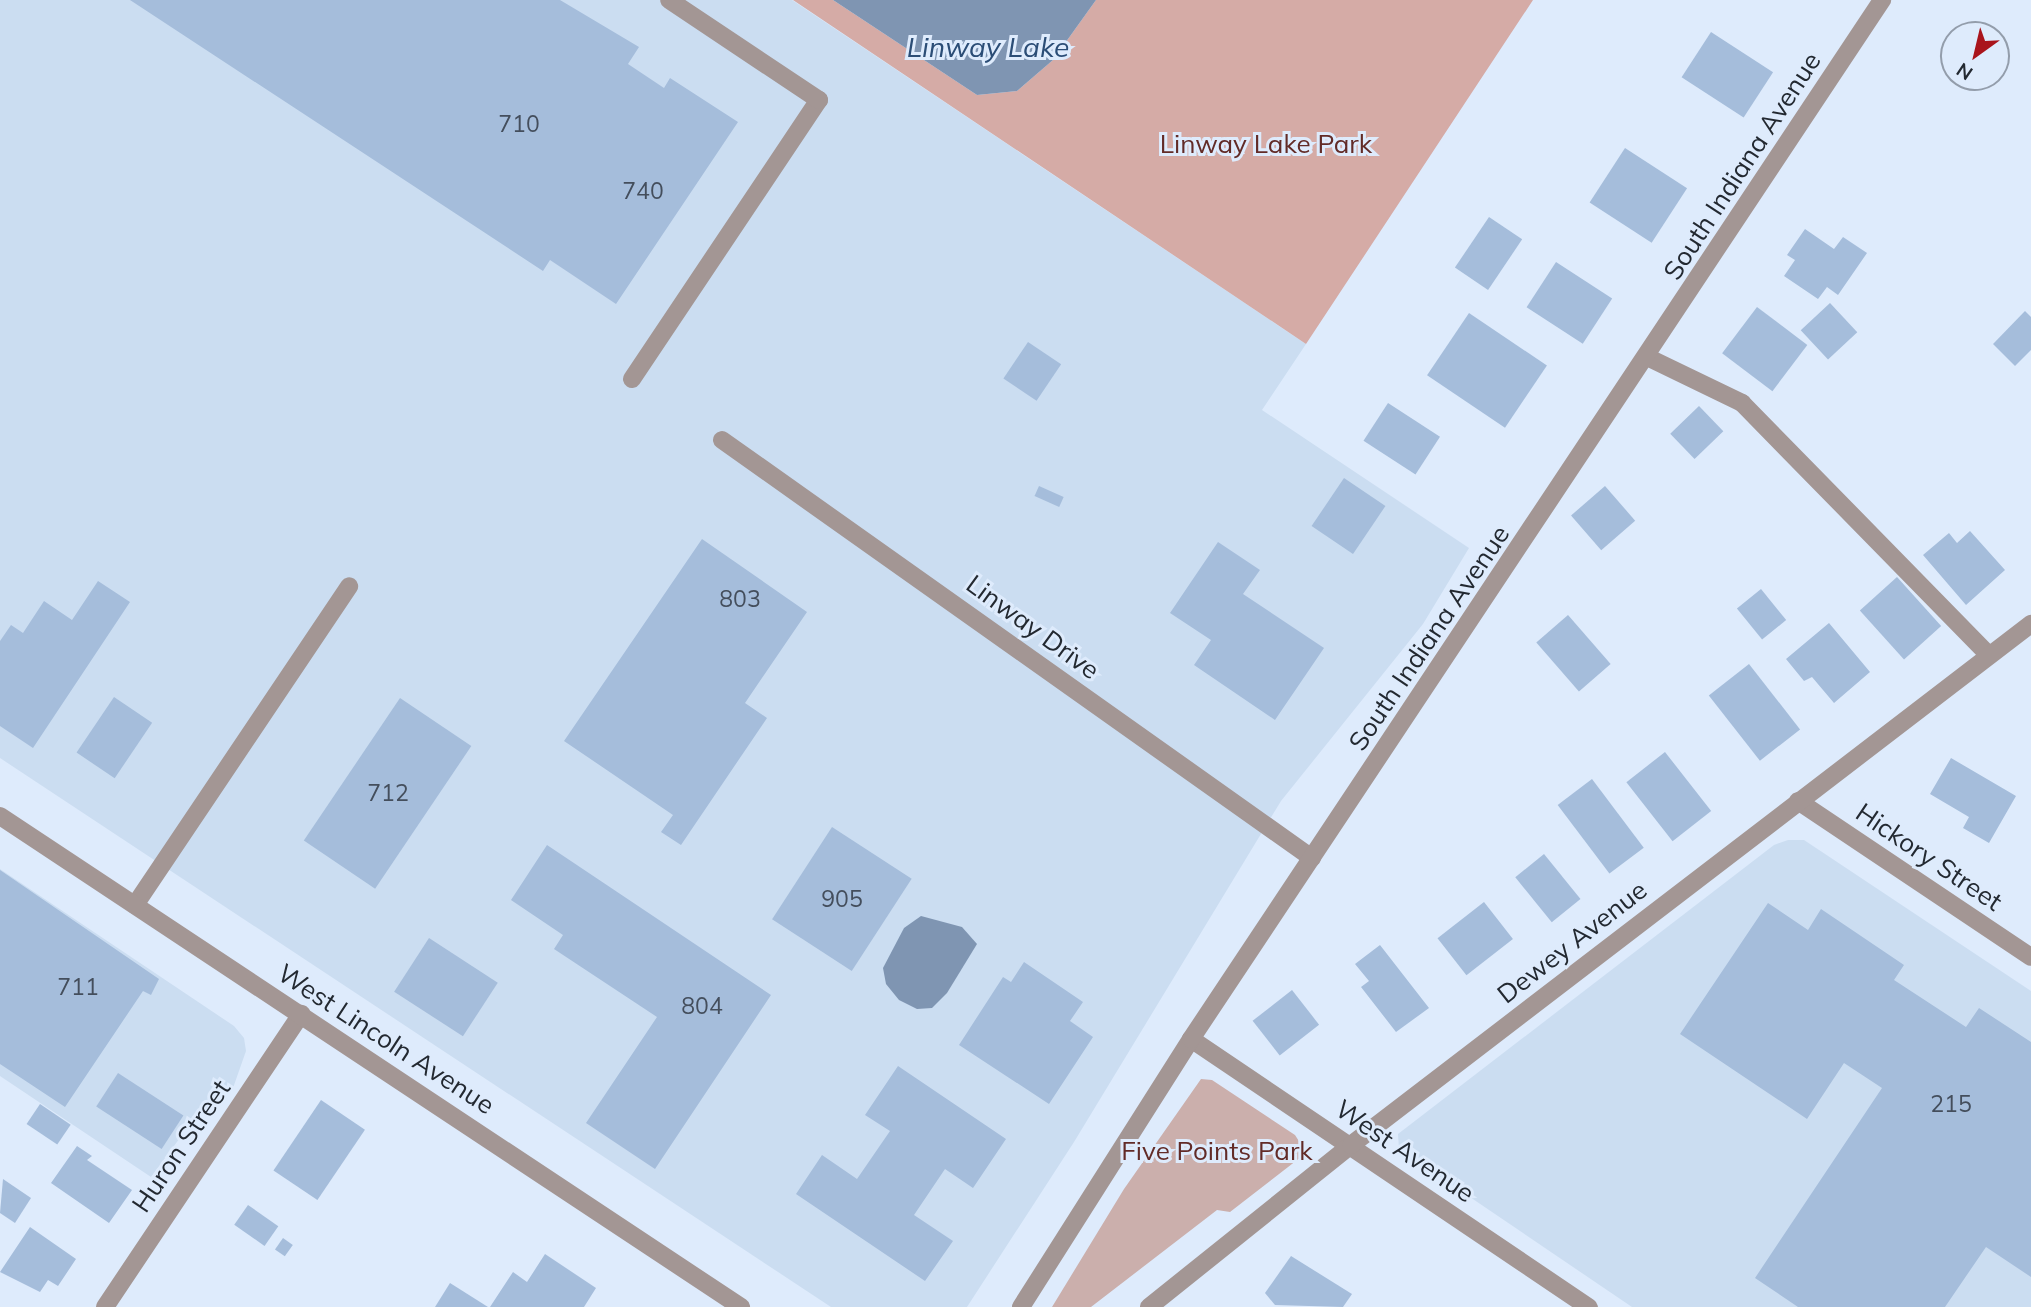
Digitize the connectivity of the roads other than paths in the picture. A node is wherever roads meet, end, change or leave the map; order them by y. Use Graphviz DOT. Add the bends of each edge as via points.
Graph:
graph roads {
  1 [pos="669,0"];
  2 [pos="1882,0"];
  3 [pos="1647,357"];
  4 [pos="632,379"];
  5 [pos="722,440"];
  6 [pos="349,586"];
  7 [pos="2029,628"];
  8 [pos="1989,656"];
  9 [pos="1798,801"];
  10 [pos="0,816"];
  11 [pos="1312,858"];
  12 [pos="135,905"];
  13 [pos="2031,957"];
  14 [pos="301,1014"];
  15 [pos="1191,1039"];
  16 [pos="1350,1145"];
  17 [pos="105,1307"];
  18 [pos="741,1307"];
  19 [pos="1021,1307"];
  20 [pos="1149,1307"];
  21 [pos="1589,1307"];
  1 -- 4 [label="street" via="819,100"];
  2 -- 3 [label="street, South Indiana Avenue"];
  3 -- 8 [label="street" via="1742,403"];
  3 -- 11 [label="street, South Indiana Avenue"];
  5 -- 11 [label="street, Linway Drive"];
  6 -- 12 [label="street"];
  7 -- 8 [label="street, Dewey Avenue"];
  8 -- 9 [label="street, Dewey Avenue"];
  9 -- 13 [label="street, Hickory Street"];
  9 -- 16 [label="street, Dewey Avenue"];
  10 -- 12 [label="street, West Lincoln Avenue"];
  11 -- 15 [label="street, South Indiana Avenue"];
  12 -- 14 [label="street, West Lincoln Avenue"];
  14 -- 17 [label="street, Huron Street"];
  14 -- 18 [label="street, West Lincoln Avenue"];
  15 -- 16 [label="street, West Avenue"];
  15 -- 19 [label="street, South Indiana Avenue"];
  16 -- 20 [label="street, Dewey Avenue"];
  16 -- 21 [label="street, West Avenue"];
}
